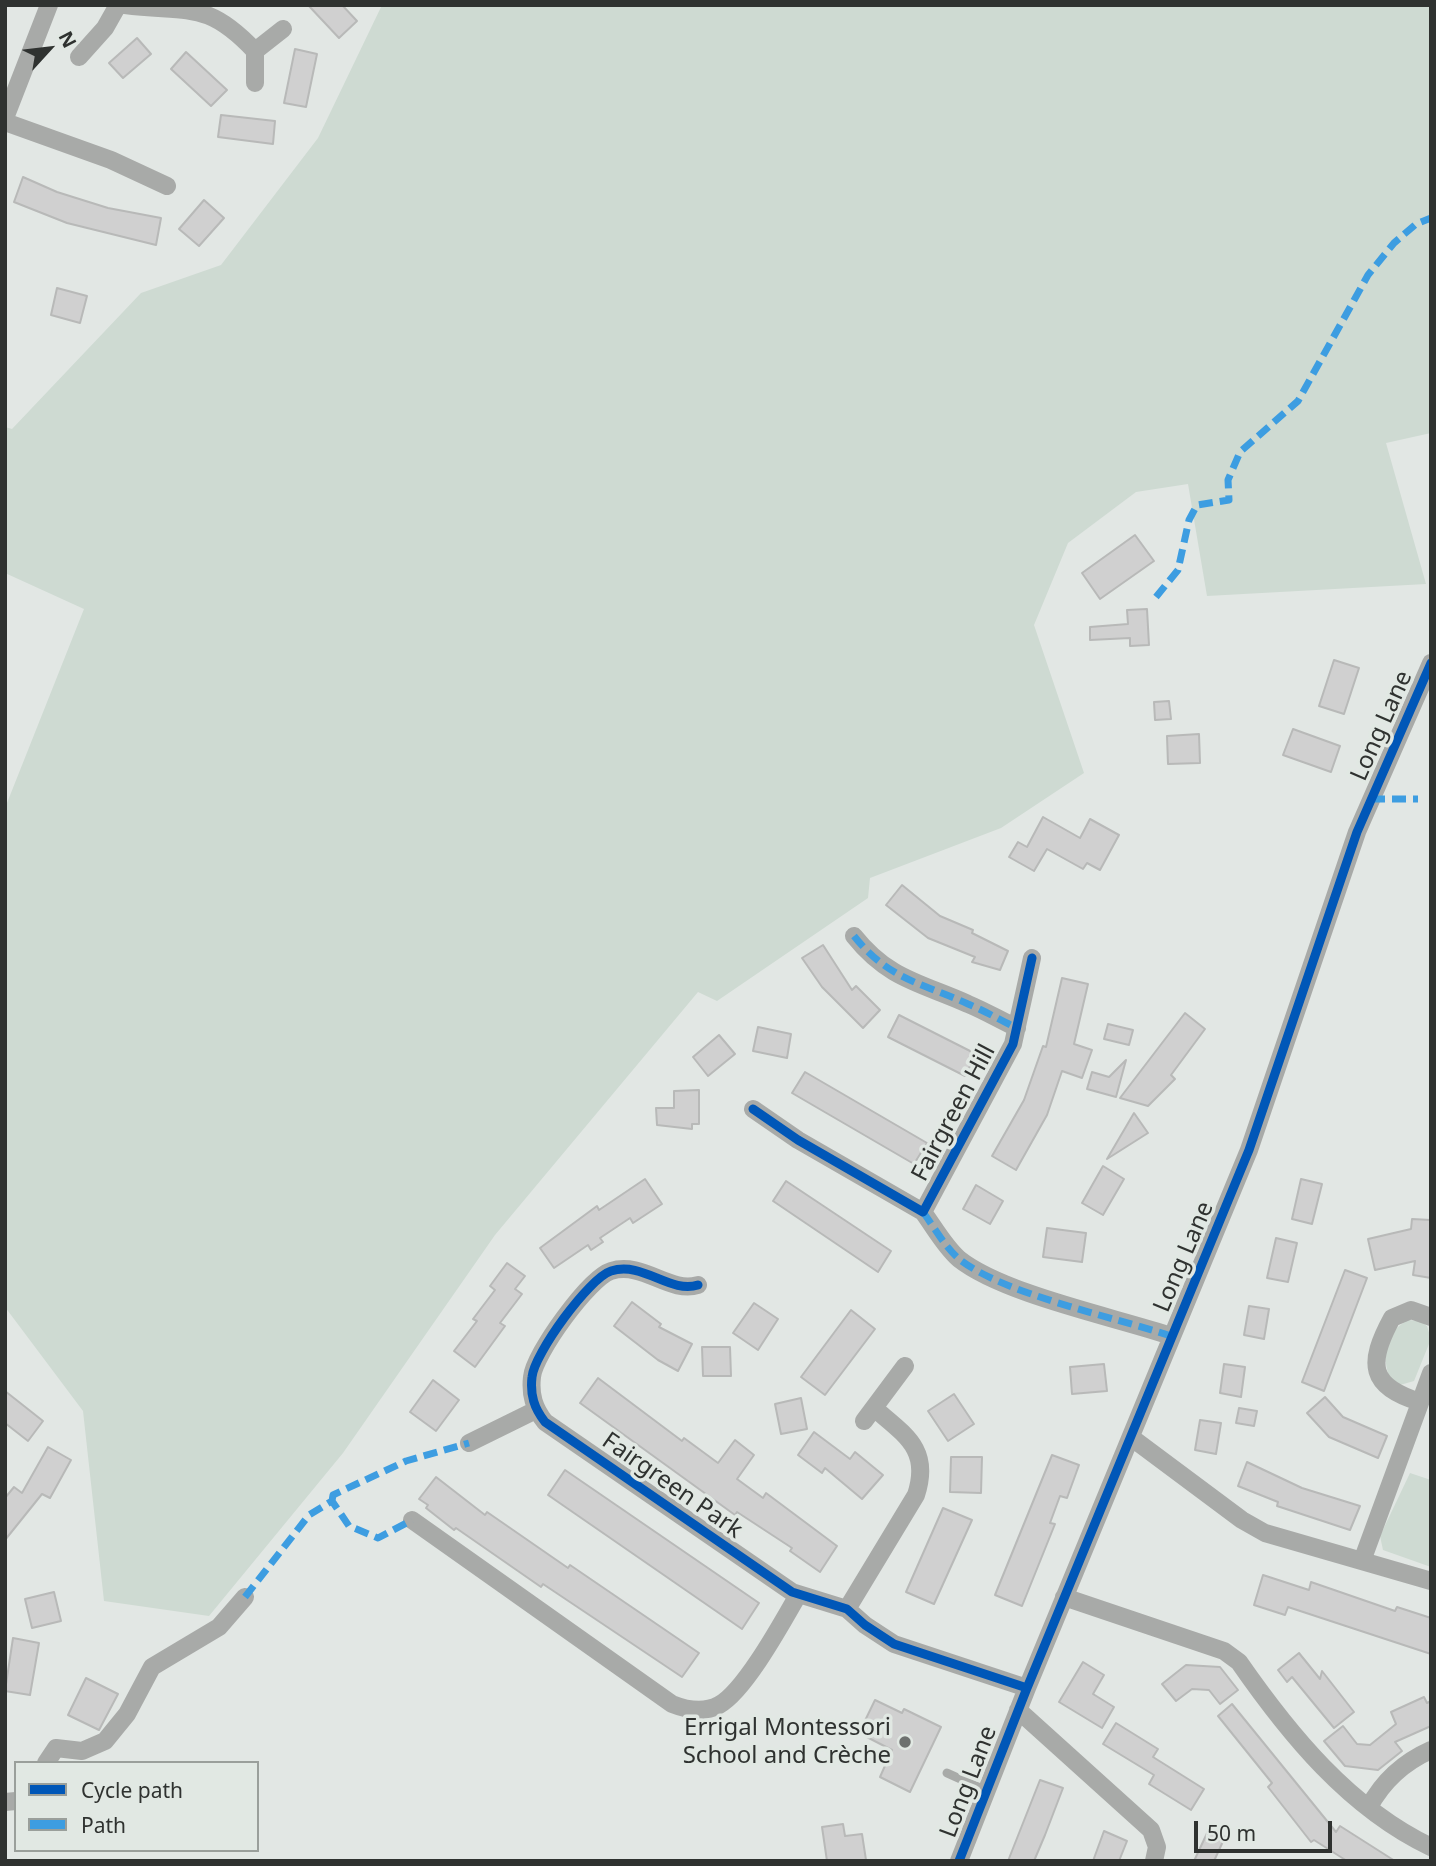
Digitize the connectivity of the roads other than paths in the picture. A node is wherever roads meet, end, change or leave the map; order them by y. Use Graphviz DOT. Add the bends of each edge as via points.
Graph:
graph roads {
  1 [pos="49,5"];
  2 [pos="118,5"];
  3 [pos="125,5"];
  4 [pos="283,29"];
  5 [pos="255,51"];
  6 [pos="79,57"];
  7 [pos="255,83"];
  8 [pos="5,120"];
  9 [pos="167,186"];
  10 [pos="1431,663"];
  11 [pos="854,936"];
  12 [pos="1032,958"];
  13 [pos="1017,1028"];
  14 [pos="753,1108"];
  15 [pos="923,1212"];
  16 [pos="698,1285"];
  17 [pos="1431,1317"];
  18 [pos="1171,1336"];
  19 [pos="905,1366"];
  20 [pos="1431,1373"];
  21 [pos="1420,1402"];
  22 [pos="536,1410"];
  23 [pos="1132,1437"];
  24 [pos="469,1443"];
  25 [pos="412,1520"];
  26 [pos="1362,1561"];
  27 [pos="1431,1581"];
  28 [pos="799,1595"];
  29 [pos="245,1597"];
  30 [pos="1064,1597"];
  31 [pos="847,1609"];
  32 [pos="1027,1688"];
  33 [pos="1018,1710"];
  34 [pos="1431,1750"];
  35 [pos="47,1761"];
  36 [pos="947,1773"];
  37 [pos="987,1791"];
  38 [pos="1369,1807"];
  39 [pos="1431,1847"];
  40 [pos="959,1861"];
  41 [pos="1154,1861"];
  1 -- 8 [label="street"];
  2 -- 6 [label="street"];
  3 -- 5 [label="street" via="182,6 208,12 221,18"];
  4 -- 5 [label="street"];
  5 -- 7 [label="street"];
  8 -- 9 [label="street"];
  10 -- 18 [label="street, Long Lane" via="1357,832 1257,1131"];
  11 -- 13 [label="street, Fairgreen Hill" via="867,952 906,981"];
  12 -- 13 [label="street, Fairgreen Hill"];
  13 -- 15 [label="street, Fairgreen Hill" via="1013,1044"];
  14 -- 15 [label="street, Fairgreen Hill" via="798,1140"];
  15 -- 18 [label="street, Fairgreen Hill" via="957,1257 976,1270 1023,1290"];
  16 -- 22 [label="street" via="685,1289 629,1269 610,1271 596,1279 536,1363 531,1393"];
  17 -- 21 [label="street" via="1411,1310 1392,1318 1376,1363 1389,1390"];
  18 -- 23 [label="street, Long Lane"];
  19 -- 31 [label="street" via="869,1415 916,1447 921,1480"];
  20 -- 21 [label="street"];
  21 -- 26 [label="street"];
  22 -- 24 [label="street"];
  22 -- 28 [label="street, Fairgreen Park"];
  23 -- 26 [label="street" via="1254,1528"];
  23 -- 30 [label="street, Long Lane"];
  25 -- 28 [label="street" via="687,1710 718,1706 729,1698"];
  26 -- 27 [label="street"];
  28 -- 31 [label="street, Fairgreen Park"];
  29 -- 35 [label="street" via="219,1628 152,1667 127,1714 105,1741 82,1751 56,1748"];
  30 -- 32 [label="street, Long Lane"];
  30 -- 38 [label="street" via="1224,1651 1239,1662 1311,1755"];
  31 -- 32 [label="street, Fairgreen Park" via="894,1644"];
  32 -- 33 [label="street, Long Lane"];
  33 -- 37 [label="street, Long Lane"];
  33 -- 41 [label="street" via="1151,1830 1157,1847"];
  34 -- 38 [label="street" via="1399,1770"];
  36 -- 37 [label="lane"];
  37 -- 40 [label="street, Long Lane"];
  38 -- 39 [label="street"];
}
